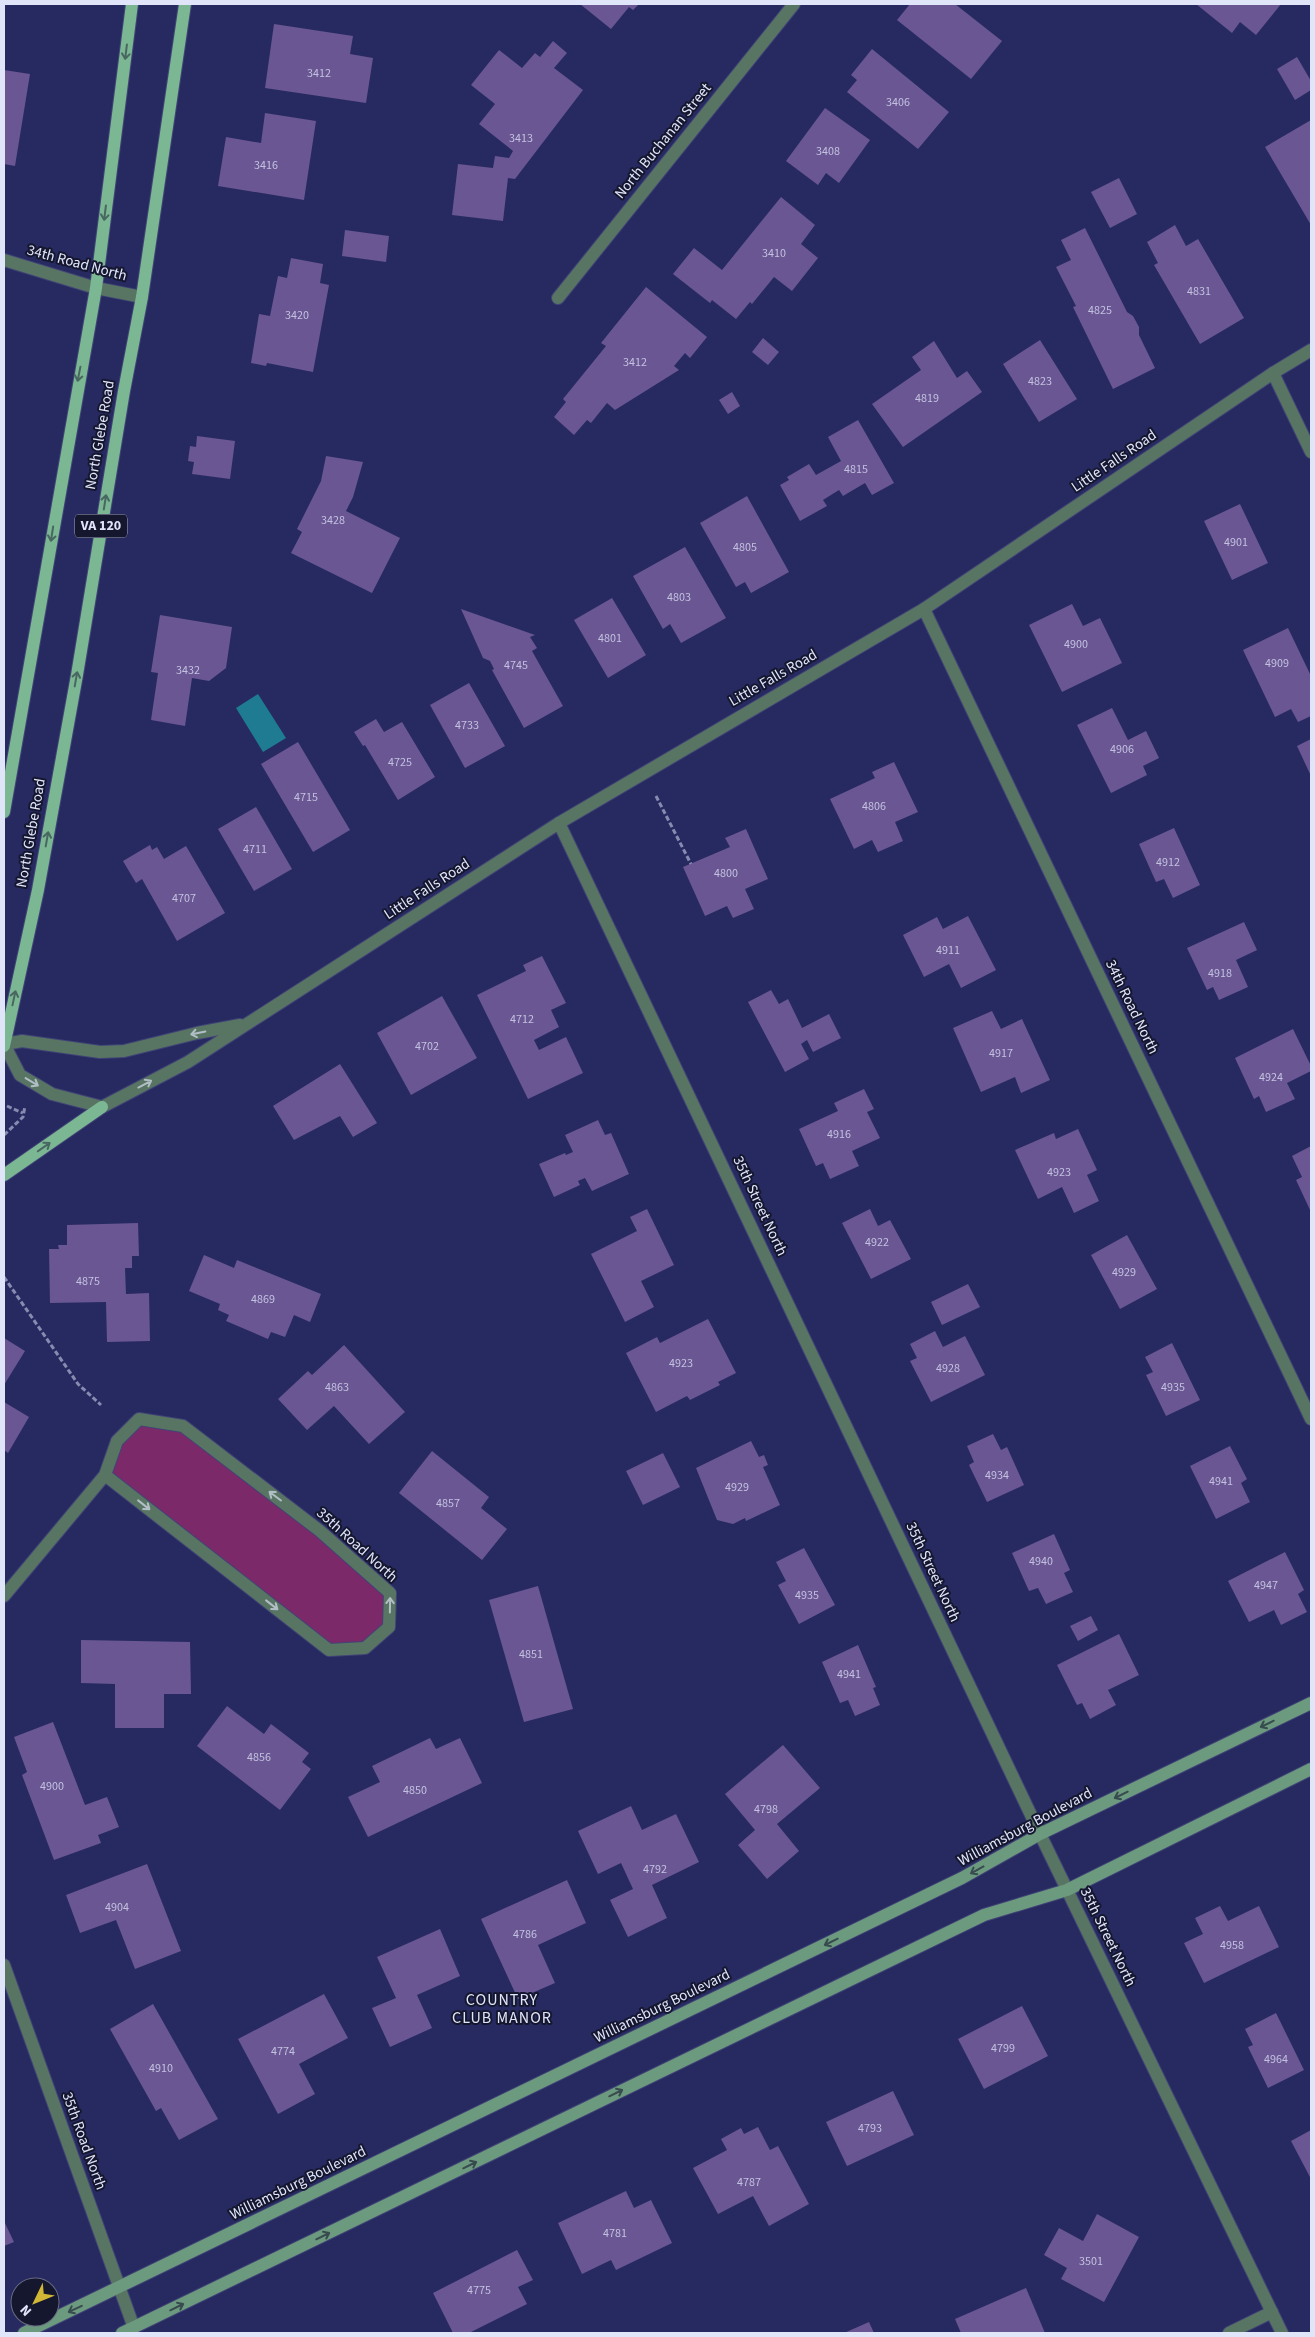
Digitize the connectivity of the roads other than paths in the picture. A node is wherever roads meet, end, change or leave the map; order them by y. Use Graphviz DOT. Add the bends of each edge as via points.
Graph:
graph roads {
  1 [pos="132,4"];
  2 [pos="185,4"];
  3 [pos="794,4"];
  4 [pos="4,260"];
  5 [pos="96,288"];
  6 [pos="142,296"];
  7 [pos="558,298"];
  8 [pos="1311,350"];
  9 [pos="1273,373"];
  10 [pos="1311,452"];
  11 [pos="924,609"];
  12 [pos="4,812"];
  13 [pos="559,823"];
  14 [pos="246,1024"];
  15 [pos="4,1044"];
  16 [pos="102,1108"];
  17 [pos="4,1175"];
  18 [pos="1311,1418"];
  19 [pos="106,1476"];
  20 [pos="4,1596"];
  21 [pos="1311,1703"];
  22 [pos="1311,1768"];
  23 [pos="1040,1834"];
  24 [pos="1067,1890"];
  25 [pos="4,1965"];
  26 [pos="119,2288"];
  27 [pos="1272,2312"];
  28 [pos="128,2331"];
  29 [pos="24,2333"];
  30 [pos="1229,2333"];
  31 [pos="1282,2333"];
  1 -- 5 [label="main road, North Glebe Road / VA 120, one-way"];
  2 -- 6 [label="main road, North Glebe Road / VA 120"];
  3 -- 7 [label="street, North Buchanan Street"];
  4 -- 5 [label="street, 34th Road North"];
  5 -- 6 [label="street, 34th Road North"];
  5 -- 12 [label="main road, North Glebe Road / VA 120, one-way"];
  15 -- 6 [label="main road, North Glebe Road / VA 120, one-way" via="38,890"];
  8 -- 9 [label="street, Little Falls Road"];
  9 -- 10 [label="street"];
  9 -- 11 [label="street, Little Falls Road"];
  11 -- 13 [label="street, Little Falls Road"];
  11 -- 18 [label="street, 34th Road North"];
  13 -- 14 [label="street, Little Falls Road"];
  13 -- 23 [label="street, 35th Street North"];
  14 -- 15 [label="street, Little Falls Road, one-way" via="197,1032 124,1052 100,1052 22,1041"];
  16 -- 14 [label="street, Little Falls Road, one-way" via="188,1062"];
  15 -- 16 [label="street, one-way" via="20,1075 52,1094"];
  17 -- 16 [label="main road, one-way"];
  19 -- 19 [label="street, 35th Road North, one-way" via="329,1650 365,1648 389,1627 390,1593 320,1531 183,1426 139,1419 117,1441"];
  19 -- 20 [label="street, 35th Road North"];
  21 -- 23 [label="main road, Williamsburg Boulevard, one-way"];
  22 -- 24 [label="main road"];
  23 -- 24 [label="street, 35th Street North"];
  23 -- 26 [label="main road, Williamsburg Boulevard, one-way" via="962,1878"];
  24 -- 27 [label="street, 35th Street North"];
  28 -- 24 [label="main road, one-way" via="984,1914"];
  25 -- 26 [label="street, 35th Road North"];
  26 -- 28 [label="street, 35th Road North"];
  26 -- 29 [label="main road, Williamsburg Boulevard, one-way"];
  27 -- 30 [label="street"];
  27 -- 31 [label="street, 35th Street North"];
}
